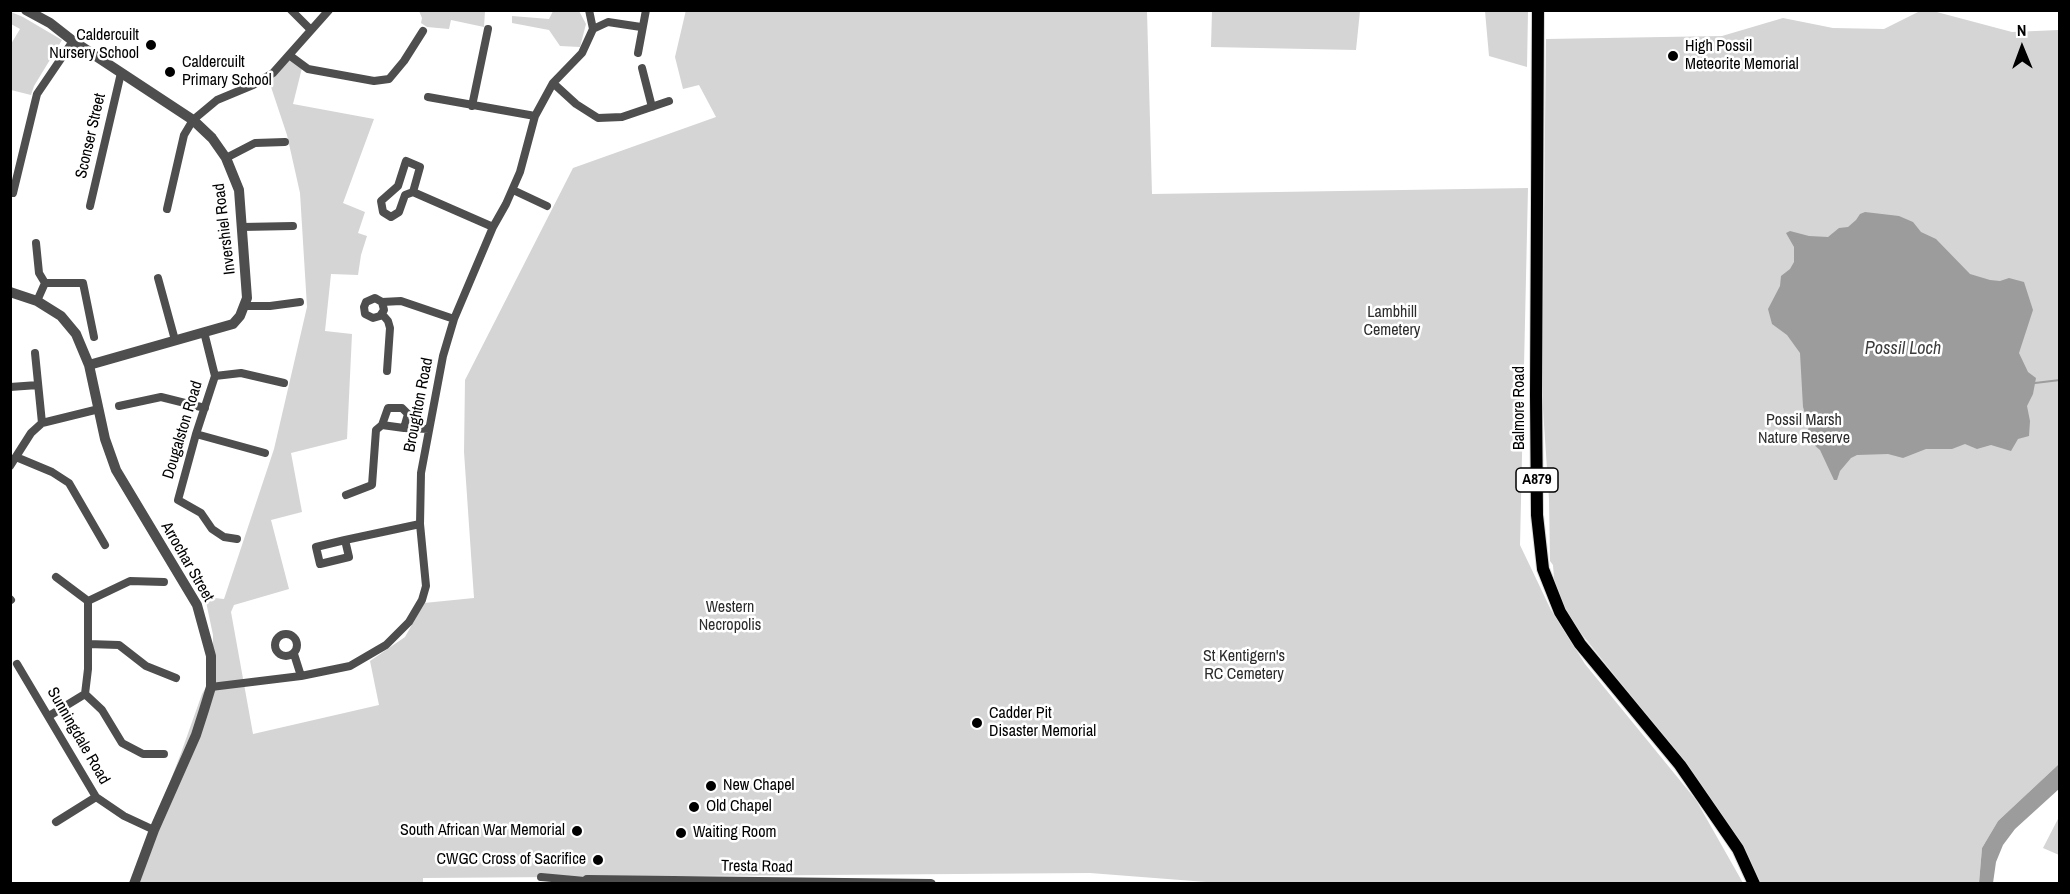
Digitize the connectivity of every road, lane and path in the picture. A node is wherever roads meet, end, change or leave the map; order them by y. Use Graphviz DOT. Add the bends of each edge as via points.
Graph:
graph roads {
  1 [pos="291,10"];
  2 [pos="329,10"];
  3 [pos="589,10"];
  4 [pos="646,10"];
  5 [pos="1538,10"];
  6 [pos="29,11"];
  7 [pos="641,27"];
  8 [pos="488,29"];
  9 [pos="593,29"];
  10 [pos="311,30"];
  11 [pos="423,31"];
  12 [pos="73,41"];
  13 [pos="638,53"];
  14 [pos="289,56"];
  15 [pos="642,68"];
  16 [pos="121,73"];
  17 [pos="553,83"];
  18 [pos="428,97"];
  19 [pos="669,100"];
  20 [pos="472,106"];
  21 [pos="652,107"];
  22 [pos="535,116"];
  23 [pos="193,120"];
  24 [pos="285,142"];
  25 [pos="226,158"];
  26 [pos="513,190"];
  27 [pos="413,192"];
  28 [pos="13,193"];
  29 [pos="90,206"];
  30 [pos="547,206"];
  31 [pos="167,209"];
  32 [pos="293,226"];
  33 [pos="242,227"];
  34 [pos="493,227"];
  35 [pos="36,243"];
  36 [pos="158,278"];
  37 [pos="45,284"];
  38 [pos="10,292"];
  39 [pos="37,301"];
  40 [pos="300,302"];
  41 [pos="382,302"];
  42 [pos="245,306"];
  43 [pos="382,314"];
  44 [pos="454,319"];
  45 [pos="204,332"];
  46 [pos="94,337"];
  47 [pos="175,340"];
  48 [pos="34,353"];
  49 [pos="89,365"];
  50 [pos="387,371"];
  51 [pos="215,376"];
  52 [pos="284,383"];
  53 [pos="38,385"];
  54 [pos="10,387"];
  55 [pos="119,406"];
  56 [pos="205,408"];
  57 [pos="99,409"];
  58 [pos="42,423"];
  59 [pos="382,424"];
  60 [pos="405,428"];
  61 [pos="429,429"];
  62 [pos="196,434"];
  63 [pos="265,453"];
  64 [pos="16,457"];
  65 [pos="10,466"];
  66 [pos="346,495"];
  67 [pos="420,524"];
  68 [pos="237,539"];
  69 [pos="345,540"];
  70 [pos="105,545"];
  71 [pos="56,577"];
  72 [pos="164,582"];
  73 [pos="88,601"];
  74 [pos="88,644"];
  75 [pos="294,654"];
  76 [pos="17,664"];
  77 [pos="301,676"];
  78 [pos="176,678"];
  79 [pos="211,687"];
  80 [pos="85,694"];
  81 [pos="49,716"];
  82 [pos="164,754"];
  83 [pos="96,797"];
  84 [pos="56,822"];
  85 [pos="154,830"];
  86 [pos="541,877"];
  87 [pos="584,882"];
  88 [pos="134,884"];
  89 [pos="931,884"];
  90 [pos="1754,884"];
  1 -- 10 [label="street"];
  2 -- 10 [label="street"];
  3 -- 9 [label="street"];
  4 -- 7 [label="street"];
  5 -- 90 [label="main road, Balmore Road / A879" via="1537,515 1543,569 1560,612 1580,644 1680,765 1728,834"];
  6 -- 12 [label="street, Invershiel Road"];
  7 -- 9 [label="street" via="608,22"];
  7 -- 13 [label="street"];
  8 -- 20 [label="street"];
  9 -- 17 [label="street, Broughton Road" via="582,52"];
  10 -- 14 [label="street"];
  11 -- 14 [label="street" via="405,61 388,79 374,81 308,69"];
  12 -- 16 [label="street, Invershiel Road"];
  12 -- 28 [label="street" via="37,94"];
  14 -- 23 [label="street" via="273,74 218,100"];
  15 -- 21 [label="street"];
  16 -- 23 [label="street, Invershiel Road"];
  16 -- 29 [label="street, Sconser Street"];
  17 -- 21 [label="street" via="598,118 621,117"];
  17 -- 22 [label="street, Broughton Road"];
  18 -- 20 [label="street"];
  19 -- 21 [label="street"];
  20 -- 22 [label="street"];
  22 -- 26 [label="street, Broughton Road"];
  23 -- 25 [label="street, Invershiel Road"];
  23 -- 31 [label="street" via="184,135"];
  24 -- 25 [label="street" via="255,143"];
  25 -- 33 [label="street, Invershiel Road" via="239,190"];
  26 -- 30 [label="street"];
  26 -- 34 [label="street, Broughton Road"];
  27 -- 27 [label="street" via="405,195 399,212 391,217 383,212 381,201 398,186 406,161 420,167"];
  27 -- 34 [label="street"];
  32 -- 33 [label="street"];
  33 -- 42 [label="street, Invershiel Road"];
  34 -- 44 [label="street, Broughton Road"];
  35 -- 37 [label="street" via="39,273"];
  36 -- 47 [label="street"];
  37 -- 39 [label="street"];
  37 -- 46 [label="street" via="83,283"];
  38 -- 39 [label="street, Arrochar Street"];
  39 -- 49 [label="street, Arrochar Street" via="61,316 76,334"];
  40 -- 42 [label="street"];
  41 -- 43 [label="street"];
  41 -- 43 [label="street" via="371,298 364,307 370,317"];
  41 -- 44 [label="street" via="401,301"];
  42 -- 45 [label="street" via="234,324"];
  43 -- 50 [label="street" via="390,328"];
  44 -- 61 [label="street, Broughton Road"];
  45 -- 47 [label="street"];
  45 -- 51 [label="street, Dougalston Road"];
  47 -- 49 [label="street"];
  48 -- 53 [label="street"];
  49 -- 57 [label="street, Arrochar Street"];
  51 -- 52 [label="street" via="241,373"];
  51 -- 56 [label="street, Dougalston Road"];
  53 -- 54 [label="street"];
  53 -- 58 [label="street"];
  55 -- 56 [label="street" via="162,397"];
  56 -- 62 [label="street, Dougalston Road"];
  57 -- 58 [label="street"];
  57 -- 79 [label="street, Arrochar Street" via="116,470 197,605 211,656"];
  58 -- 64 [label="street"];
  59 -- 60 [label="street"];
  59 -- 60 [label="street" via="388,408 402,408 408,414"];
  59 -- 66 [label="street" via="376,430 372,485"];
  60 -- 61 [label="street"];
  61 -- 67 [label="street, Broughton Road" via="421,473"];
  62 -- 63 [label="street"];
  62 -- 68 [label="street, Dougalston Road" via="178,500 201,513 212,529 224,537"];
  64 -- 65 [label="street"];
  64 -- 70 [label="street" via="69,483"];
  67 -- 69 [label="street"];
  67 -- 77 [label="street, Broughton Road" via="426,586 409,622 386,645 350,666"];
  71 -- 73 [label="street"];
  72 -- 73 [label="street" via="130,581"];
  73 -- 74 [label="street"];
  74 -- 78 [label="street" via="120,645 146,666"];
  74 -- 80 [label="street"];
  75 -- 77 [label="street"];
  76 -- 81 [label="street, Sunningdale Road"];
  77 -- 79 [label="street, Broughton Road"];
  79 -- 85 [label="street, Arrochar Street" via="196,735"];
  80 -- 81 [label="street"];
  80 -- 82 [label="street" via="102,710 122,743 143,754"];
  81 -- 83 [label="street, Sunningdale Road"];
  83 -- 84 [label="street"];
  83 -- 85 [label="street, Sunningdale Road"];
  85 -- 88 [label="street, Arrochar Street"];
  86 -- 87 [label="street"];
  87 -- 89 [label="street, Tresta Road"];
}
